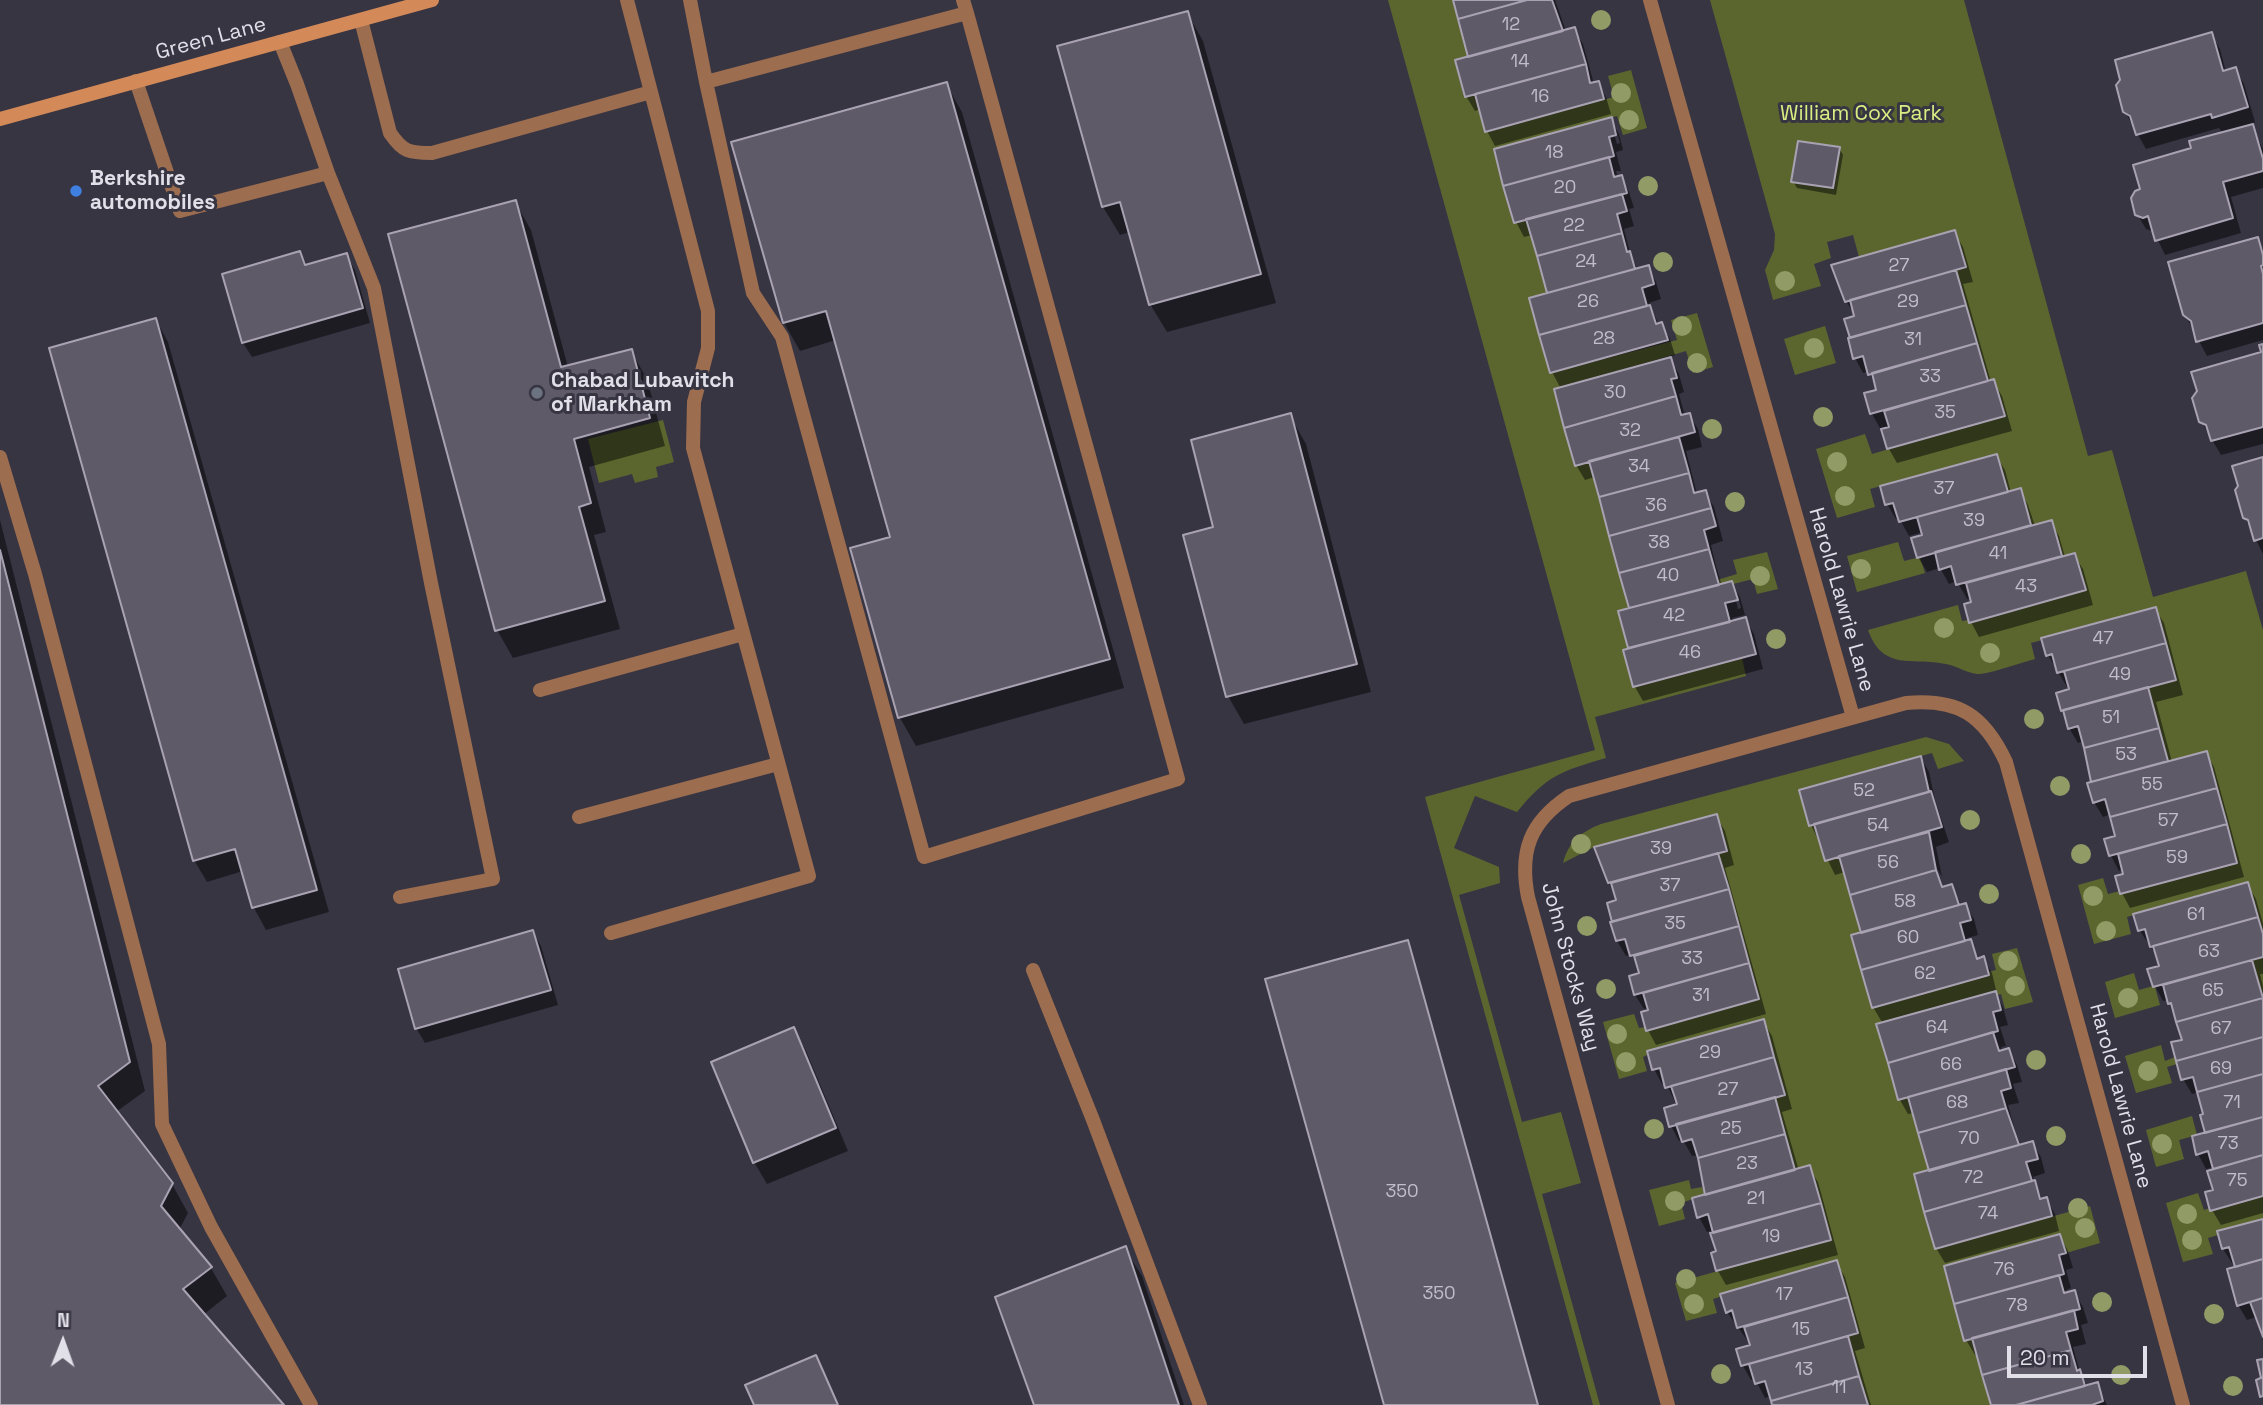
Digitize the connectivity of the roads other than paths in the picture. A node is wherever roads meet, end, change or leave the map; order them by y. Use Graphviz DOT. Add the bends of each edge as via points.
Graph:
graph roads {
  1 [pos="432,0"];
  2 [pos="627,0"];
  3 [pos="690,0"];
  4 [pos="1650,0"];
  5 [pos="400,4"];
  6 [pos="965,7"];
  7 [pos="361,20"];
  8 [pos="280,42"];
  9 [pos="136,82"];
  10 [pos="706,82"];
  11 [pos="650,92"];
  12 [pos="0,119"];
  13 [pos="328,173"];
  14 [pos="0,457"];
  15 [pos="743,634"];
  16 [pos="540,690"];
  17 [pos="1853,717"];
  18 [pos="778,764"];
  19 [pos="579,817"];
  20 [pos="400,897"];
  21 [pos="611,933"];
  22 [pos="1033,970"];
  23 [pos="311,1405"];
  24 [pos="1200,1405"];
  25 [pos="1668,1405"];
  26 [pos="2183,1405"];
  1 -- 5 [label="street, Green Lane"];
  2 -- 11 [label="street"];
  3 -- 10 [label="street"];
  4 -- 17 [label="street, Harold Lawrie Lane"];
  5 -- 7 [label="street, Green Lane"];
  6 -- 10 [label="street"];
  6 -- 10 [label="street" via="1178,779 923,857 782,337 753,293"];
  7 -- 8 [label="street, Green Lane"];
  7 -- 11 [label="street" via="390,133 400,148 414,153 432,153"];
  8 -- 9 [label="street, Green Lane"];
  8 -- 13 [label="street"];
  9 -- 12 [label="street, Green Lane"];
  9 -- 13 [label="street" via="180,211"];
  11 -- 15 [label="street" via="708,311 708,348 694,402 692,448"];
  13 -- 20 [label="street" via="374,288 493,878"];
  14 -- 23 [label="street" via="159,1044 162,1124 211,1227"];
  15 -- 16 [label="street"];
  15 -- 18 [label="street"];
  17 -- 25 [label="street, John Stocks Way" via="1569,796 1542,817 1527,849 1528,897"];
  17 -- 26 [label="street, Harold Lawrie Lane" via="1906,703 1947,704 1979,721 2000,749"];
  18 -- 19 [label="street"];
  18 -- 21 [label="street" via="809,876"];
  22 -- 24 [label="street"];
}
